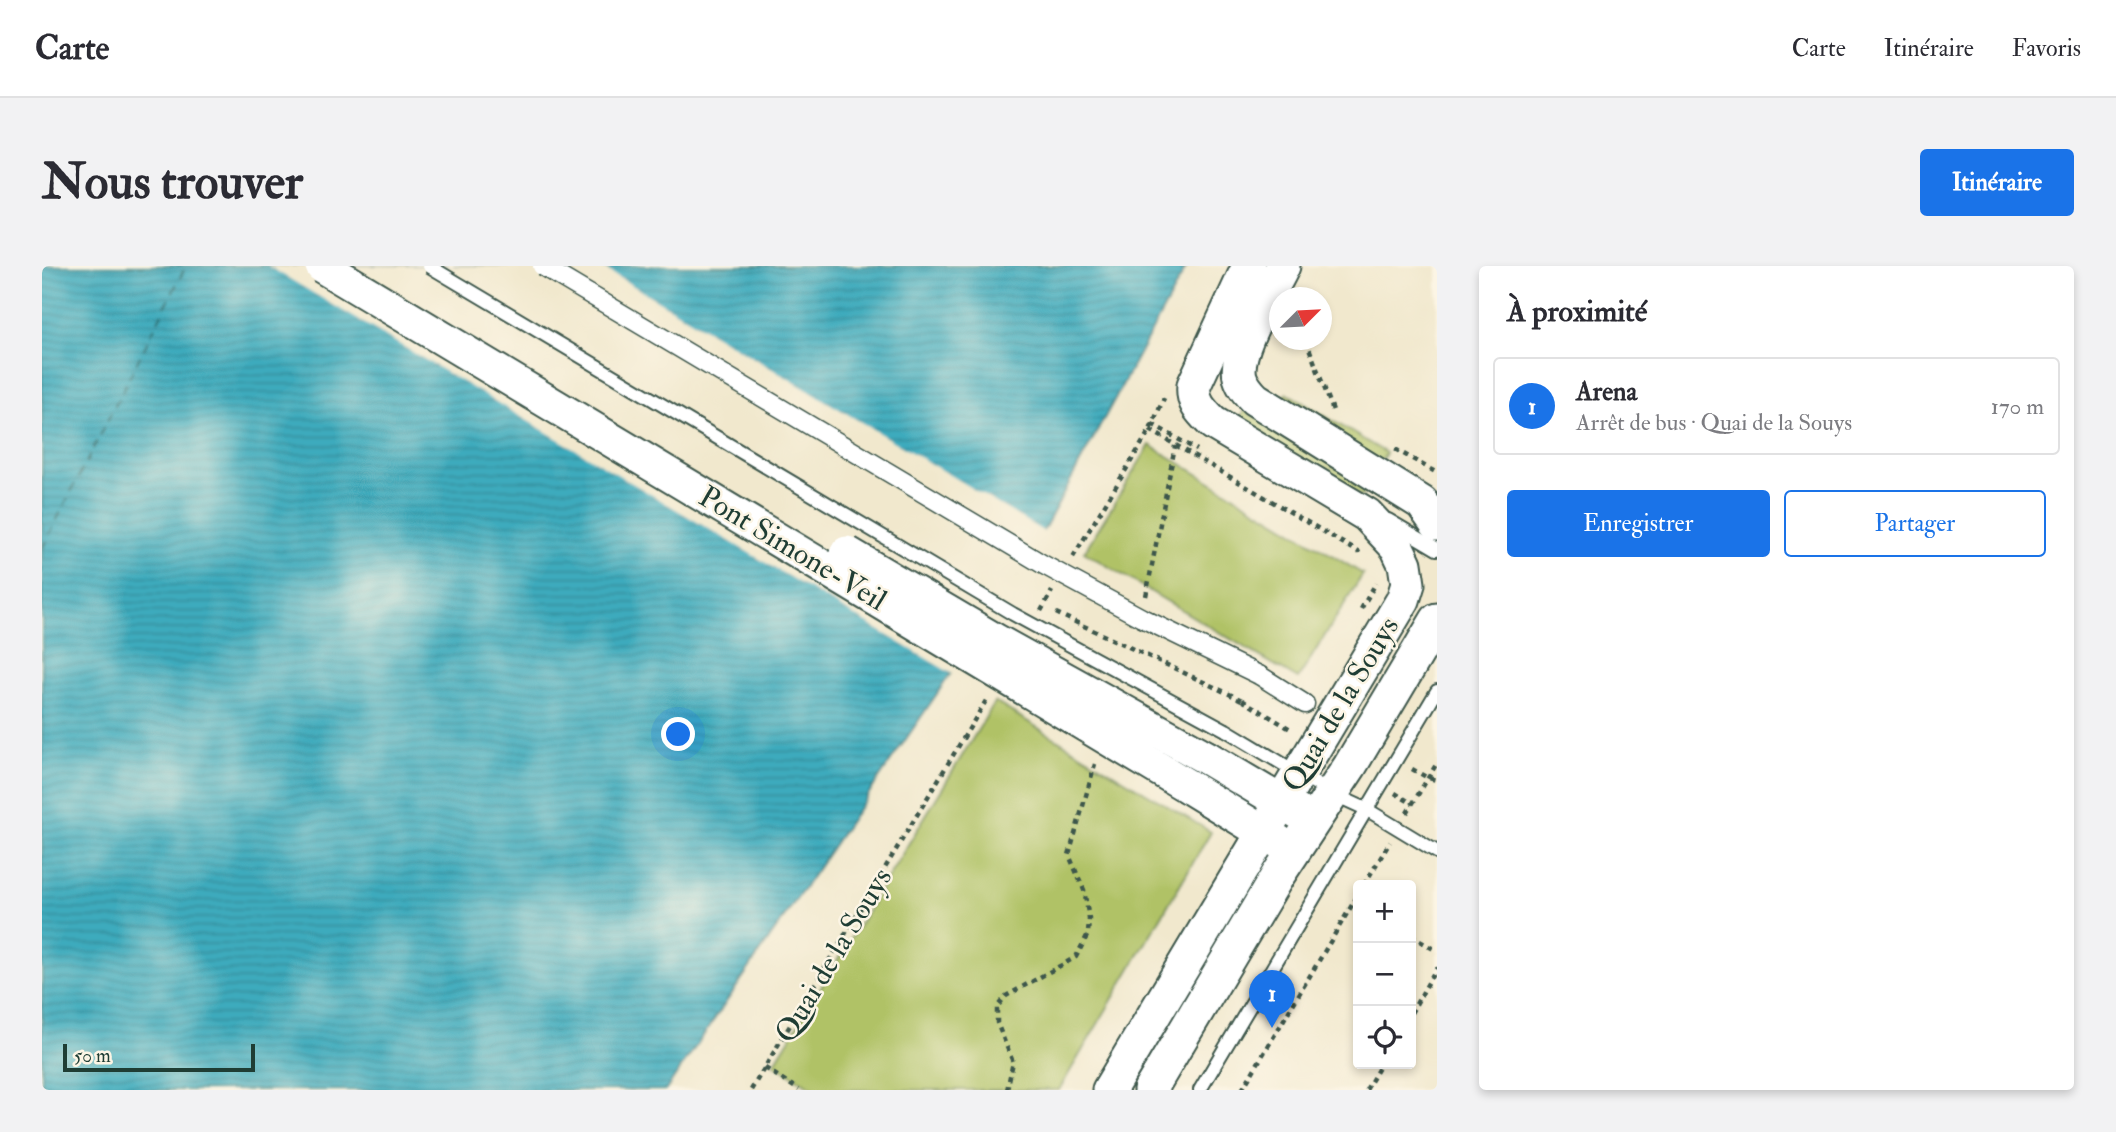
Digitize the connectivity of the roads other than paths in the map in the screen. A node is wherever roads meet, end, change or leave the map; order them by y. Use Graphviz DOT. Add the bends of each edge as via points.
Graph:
graph roads {
  1 [pos="321,266"];
  2 [pos="363,266"];
  3 [pos="429,266"];
  4 [pos="542,266"];
  5 [pos="1249,266"];
  6 [pos="1283,266"];
  7 [pos="1432,513"];
  8 [pos="1367,515"];
  9 [pos="1437,548"];
  10 [pos="1437,620"];
  11 [pos="1437,691"];
  12 [pos="1305,704"];
  13 [pos="1297,773"];
  14 [pos="1331,793"];
  15 [pos="1281,802"];
  16 [pos="1366,809"];
  17 [pos="1312,821"];
  18 [pos="1262,832"];
  19 [pos="1294,851"];
  20 [pos="1437,852"];
  21 [pos="1109,1090"];
  22 [pos="1150,1090"];
  23 [pos="1200,1090"];
  1 -- 18 [label="main road, Pont Simone-Veil, bridge"];
  2 -- 15 [label="main road, Pont Simone-Veil, bridge" via="996,642"];
  3 -- 13 [label="lane, Pont Simone-Veil, bridge" via="1013,614"];
  4 -- 12 [label="street, bridge" via="1044,565 1259,675"];
  5 -- 8 [label="main road, Quai de la Souys" via="1194,385 1198,409"];
  6 -- 7 [label="main road" via="1239,359 1245,390"];
  8 -- 9 [label="lane" via="1388,519"];
  8 -- 13 [label="main road, Quai de la Souys" via="1397,547 1408,584 1403,600"];
  10 -- 14 [label="main road, Quai de la Souys"];
  11 -- 16 [label="lane"];
  13 -- 14 [label="lane, Pont Simone-Veil"];
  13 -- 15 [label="main road, Quai de la Souys"];
  14 -- 16 [label="lane, Pont Simone-Veil"];
  14 -- 17 [label="main road, Quai de la Souys"];
  15 -- 17 [label="main road, Pont Simone-Veil"];
  15 -- 18 [label="main road, Quai de la Souys"];
  16 -- 20 [label="lane, Pont Simone-Veil"];
  16 -- 23 [label="lane"];
  17 -- 19 [label="main road, Quai de la Souys"];
  18 -- 19 [label="main road, Pont Simone-Veil"];
  18 -- 21 [label="main road, Quai de la Souys"];
  19 -- 22 [label="main road, Quai de la Souys"];
}
